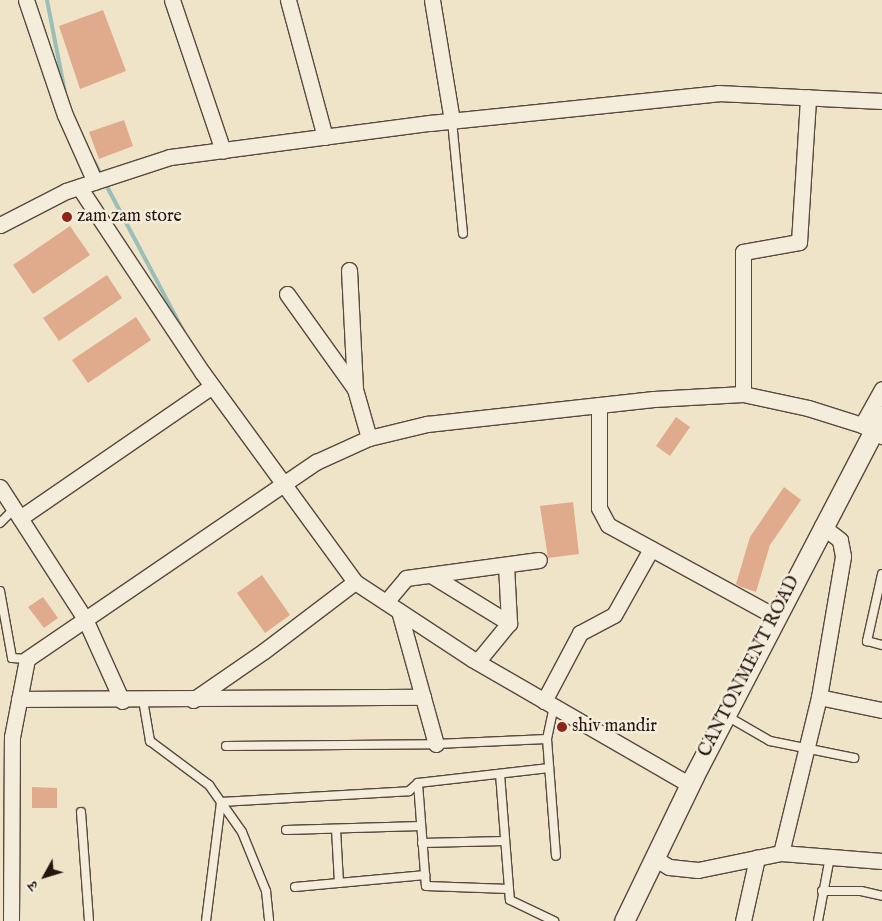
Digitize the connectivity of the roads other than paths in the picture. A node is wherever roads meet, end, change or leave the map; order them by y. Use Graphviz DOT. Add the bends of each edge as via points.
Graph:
graph roads {
  1 [pos="26,0"];
  2 [pos="172,0"];
  3 [pos="288,0"];
  4 [pos="432,0"];
  5 [pos="808,97"];
  6 [pos="882,101"];
  7 [pos="452,121"];
  8 [pos="325,137"];
  9 [pos="222,150"];
  10 [pos="95,182"];
  11 [pos="79,187"];
  12 [pos="0,225"];
  13 [pos="463,233"];
  14 [pos="349,270"];
  15 [pos="287,294"];
  16 [pos="212,386"];
  17 [pos="882,388"];
  18 [pos="355,389"];
  19 [pos="743,394"];
  20 [pos="599,405"];
  21 [pos="875,427"];
  22 [pos="369,438"];
  23 [pos="282,482"];
  24 [pos="0,487"];
  25 [pos="17,514"];
  26 [pos="0,523"];
  27 [pos="822,526"];
  28 [pos="651,549"];
  29 [pos="539,560"];
  30 [pos="506,565"];
  31 [pos="882,574"];
  32 [pos="431,575"];
  33 [pos="355,582"];
  34 [pos="0,591"];
  35 [pos="386,602"];
  36 [pos="399,611"];
  37 [pos="776,616"];
  38 [pos="86,619"];
  39 [pos="3,621"];
  40 [pos="509,622"];
  41 [pos="882,645"];
  42 [pos="27,659"];
  43 [pos="477,662"];
  44 [pos="423,697"];
  45 [pos="818,697"];
  46 [pos="19,699"];
  47 [pos="143,700"];
  48 [pos="193,700"];
  49 [pos="122,701"];
  50 [pos="549,704"];
  51 [pos="882,710"];
  52 [pos="725,715"];
  53 [pos="547,739"];
  54 [pos="436,744"];
  55 [pos="226,746"];
  56 [pos="807,751"];
  57 [pos="854,758"];
  58 [pos="549,768"];
  59 [pos="500,774"];
  60 [pos="418,783"];
  61 [pos="690,785"];
  62 [pos="221,802"];
  63 [pos="81,812"];
  64 [pos="421,826"];
  65 [pos="336,829"];
  66 [pos="286,830"];
  67 [pos="505,841"];
  68 [pos="422,843"];
  69 [pos="780,853"];
  70 [pos="556,856"];
  71 [pos="830,857"];
  72 [pos="654,858"];
  73 [pos="757,858"];
  74 [pos="882,861"];
  75 [pos="6,872"];
  76 [pos="425,875"];
  77 [pos="339,883"];
  78 [pos="295,887"];
  79 [pos="509,889"];
  80 [pos="822,891"];
  81 [pos="882,896"];
  82 [pos="11,921"];
  83 [pos="89,921"];
  84 [pos="206,921"];
  85 [pos="269,921"];
  86 [pos="554,921"];
  87 [pos="624,921"];
  88 [pos="742,921"];
  89 [pos="818,921"];
  1 -- 10 [label="street" via="65,115"];
  2 -- 9 [label="street"];
  3 -- 8 [label="street"];
  4 -- 7 [label="street"];
  5 -- 6 [label="street"];
  5 -- 7 [label="street" via="718,93"];
  5 -- 19 [label="street" via="799,242 743,252"];
  7 -- 8 [label="street"];
  7 -- 13 [label="lane"];
  8 -- 9 [label="street"];
  9 -- 10 [label="street" via="170,157"];
  10 -- 11 [label="street"];
  11 -- 12 [label="street"];
  11 -- 16 [label="street"];
  14 -- 18 [label="street"];
  15 -- 18 [label="street"];
  16 -- 23 [label="street"];
  16 -- 25 [label="street"];
  17 -- 21 [label="street"];
  18 -- 22 [label="street"];
  19 -- 20 [label="street"];
  19 -- 21 [label="street"];
  20 -- 22 [label="street" via="427,424"];
  20 -- 28 [label="street" via="599,508 608,525"];
  21 -- 27 [label="street, CANTONMENT ROAD"];
  22 -- 23 [label="street" via="316,462"];
  23 -- 33 [label="street"];
  23 -- 38 [label="street"];
  24 -- 25 [label="street"];
  25 -- 26 [label="lane"];
  25 -- 38 [label="street"];
  27 -- 37 [label="street, CANTONMENT ROAD"];
  27 -- 45 [label="street" via="840,540 843,556"];
  28 -- 37 [label="street"];
  28 -- 50 [label="street" via="614,615 580,633"];
  29 -- 30 [label="street"];
  30 -- 32 [label="street"];
  30 -- 40 [label="street"];
  31 -- 41 [label="lane" via="867,641"];
  32 -- 35 [label="street" via="406,578"];
  32 -- 40 [label="street"];
  33 -- 35 [label="street"];
  33 -- 48 [label="street"];
  34 -- 39 [label="lane"];
  35 -- 36 [label="street"];
  36 -- 43 [label="street"];
  36 -- 44 [label="street"];
  37 -- 52 [label="street, CANTONMENT ROAD"];
  38 -- 42 [label="street"];
  38 -- 49 [label="street"];
  39 -- 42 [label="lane" via="12,658"];
  40 -- 43 [label="street"];
  42 -- 46 [label="street"];
  43 -- 50 [label="street"];
  44 -- 48 [label="street"];
  44 -- 54 [label="street"];
  45 -- 51 [label="street"];
  45 -- 56 [label="street"];
  46 -- 49 [label="street"];
  46 -- 75 [label="street" via="12,736"];
  47 -- 48 [label="street"];
  47 -- 49 [label="street"];
  47 -- 62 [label="lane" via="150,741 209,785"];
  50 -- 53 [label="lane"];
  50 -- 61 [label="street"];
  52 -- 56 [label="lane" via="770,741"];
  52 -- 61 [label="street, CANTONMENT ROAD"];
  53 -- 54 [label="lane"];
  53 -- 58 [label="lane"];
  54 -- 55 [label="lane"];
  56 -- 57 [label="lane"];
  56 -- 69 [label="street"];
  58 -- 59 [label="lane"];
  58 -- 70 [label="lane"];
  59 -- 60 [label="lane"];
  59 -- 67 [label="lane"];
  60 -- 62 [label="lane" via="409,791"];
  60 -- 64 [label="lane"];
  61 -- 72 [label="street, CANTONMENT ROAD"];
  62 -- 84 [label="lane"];
  62 -- 85 [label="lane" via="242,832 263,883"];
  63 -- 83 [label="lane"];
  64 -- 65 [label="lane"];
  64 -- 68 [label="lane"];
  65 -- 66 [label="lane"];
  65 -- 77 [label="lane"];
  67 -- 68 [label="lane"];
  67 -- 79 [label="lane"];
  68 -- 76 [label="lane"];
  69 -- 71 [label="street"];
  69 -- 73 [label="street"];
  71 -- 74 [label="street"];
  71 -- 80 [label="lane"];
  72 -- 73 [label="street" via="669,867 698,870"];
  72 -- 87 [label="street, CANTONMENT ROAD"];
  73 -- 88 [label="street"];
  75 -- 82 [label="street"];
  76 -- 77 [label="lane"];
  76 -- 79 [label="lane" via="426,886"];
  77 -- 78 [label="lane"];
  79 -- 86 [label="lane" via="510,900"];
  80 -- 81 [label="lane" via="862,891"];
  80 -- 89 [label="lane"];
}
